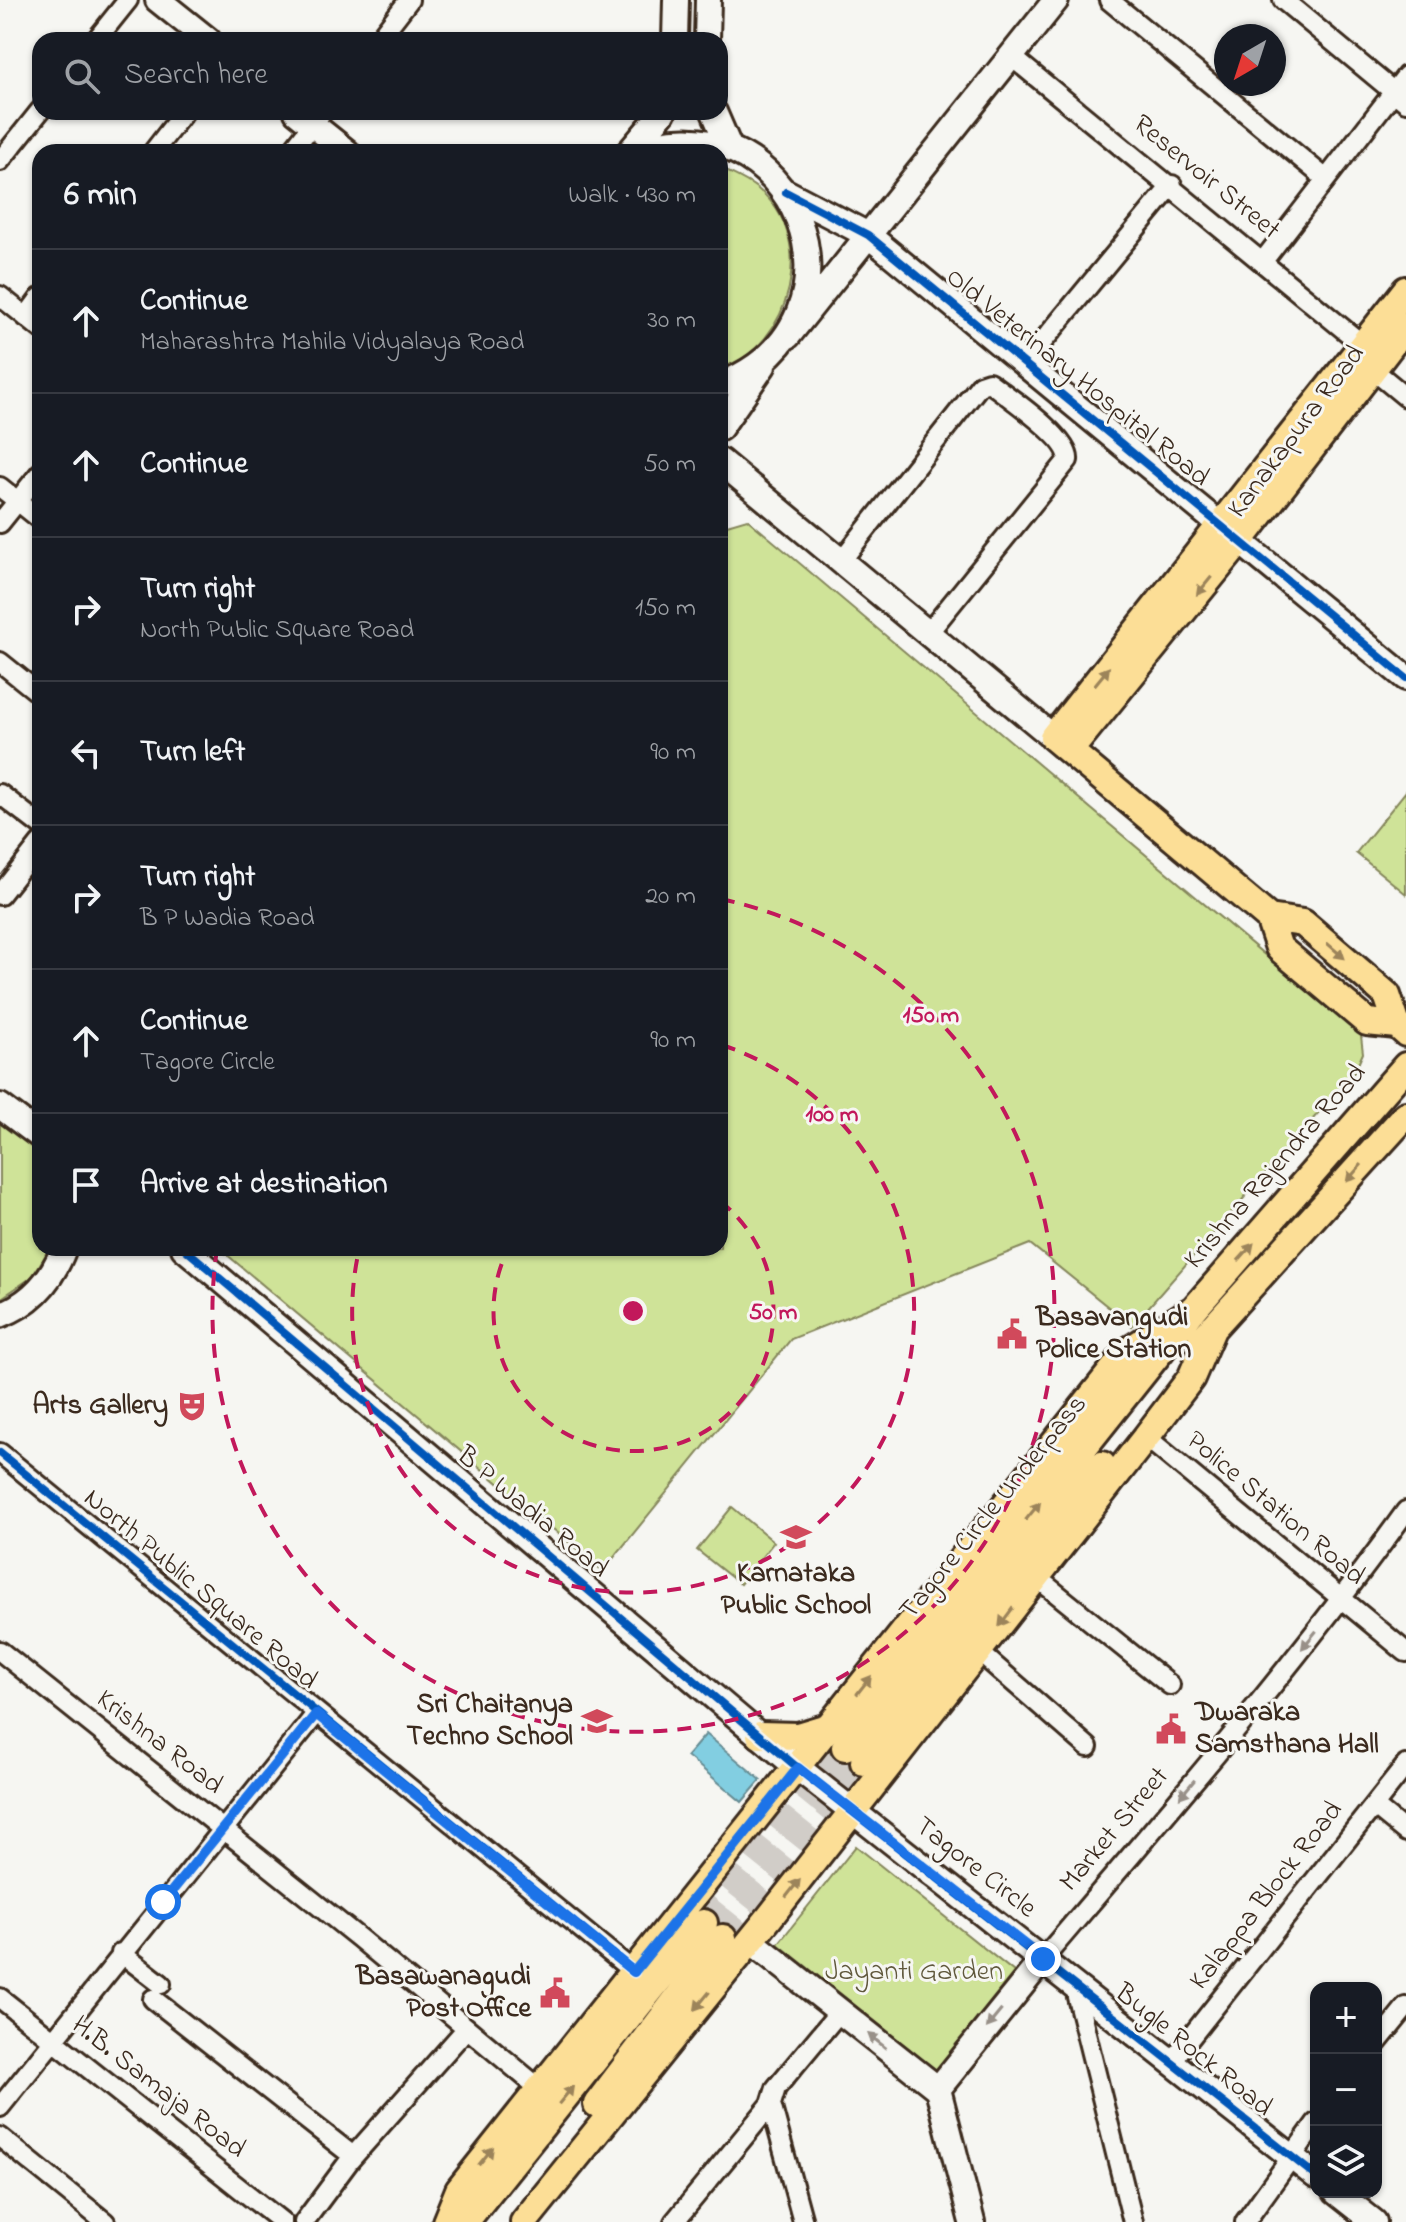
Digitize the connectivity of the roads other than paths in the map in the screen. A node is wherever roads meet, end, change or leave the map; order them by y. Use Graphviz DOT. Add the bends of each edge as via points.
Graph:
graph roads {
  1 [pos="128,0"];
  2 [pos="158,0"];
  3 [pos="409,0"];
  4 [pos="676,0"];
  5 [pos="708,0"];
  6 [pos="1056,0"];
  7 [pos="1109,0"];
  8 [pos="1283,0"];
  9 [pos="102,32"];
  10 [pos="198,32"];
  11 [pos="384,32"];
  12 [pos="675,32"];
  13 [pos="707,32"];
  14 [pos="1012,57"];
  15 [pos="1406,76"];
  16 [pos="1400,97"];
  17 [pos="33,120"];
  18 [pos="178,120"];
  19 [pos="309,120"];
  20 [pos="315,120"];
  21 [pos="656,120"];
  22 [pos="717,120"];
  23 [pos="159,144"];
  24 [pos="295,144"];
  25 [pos="339,144"];
  26 [pos="637,144"];
  27 [pos="663,144"];
  28 [pos="702,144"];
  29 [pos="728,144"];
  30 [pos="728,144"];
  31 [pos="730,149"];
  32 [pos="0,161"];
  33 [pos="1326,179"];
  34 [pos="1172,185"];
  35 [pos="786,192"];
  36 [pos="868,235"];
  37 [pos="1263,261"];
  38 [pos="1406,290"];
  39 [pos="0,296"];
  40 [pos="32,321"];
  41 [pos="1406,326"];
  42 [pos="788,336"];
  43 [pos="1367,357"];
  44 [pos="769,358"];
  45 [pos="1025,363"];
  46 [pos="728,382"];
  47 [pos="1406,397"];
  48 [pos="728,417"];
  49 [pos="728,468"];
  50 [pos="32,483"];
  51 [pos="0,487"];
  52 [pos="18,501"];
  53 [pos="32,512"];
  54 [pos="0,523"];
  55 [pos="1231,534"];
  56 [pos="841,561"];
  57 [pos="928,633"];
  58 [pos="0,662"];
  59 [pos="1406,678"];
  60 [pos="32,688"];
  61 [pos="1062,743"];
  62 [pos="0,794"];
  63 [pos="32,819"];
  64 [pos="32,854"];
  65 [pos="0,895"];
  66 [pos="1401,1029"];
  67 [pos="1406,1066"];
  68 [pos="0,1106"];
  69 [pos="1406,1115"];
  70 [pos="32,1130"];
  71 [pos="60,1256"];
  72 [pos="193,1256"];
  73 [pos="7,1313"];
  74 [pos="1203,1318"];
  75 [pos="0,1336"];
  76 [pos="1146,1437"];
  77 [pos="0,1453"];
  78 [pos="1406,1511"];
  79 [pos="1036,1577"];
  80 [pos="1341,1601"];
  81 [pos="0,1651"];
  82 [pos="979,1652"];
  83 [pos="1406,1652"];
  84 [pos="1170,1685"];
  85 [pos="316,1714"];
  86 [pos="760,1735"];
  87 [pos="846,1745"];
  88 [pos="1088,1747"];
  89 [pos="1406,1765"];
  90 [pos="798,1768"];
  91 [pos="1374,1806"];
  92 [pos="852,1811"];
  93 [pos="223,1829"];
  94 [pos="1406,1832"];
  95 [pos="751,1941"];
  96 [pos="121,1953"];
  97 [pos="1043,1959"];
  98 [pos="634,1972"];
  99 [pos="1082,1990"];
  100 [pos="0,1998"];
  101 [pos="1406,2007"];
  102 [pos="840,2011"];
  103 [pos="467,2028"];
  104 [pos="1382,2037"];
  105 [pos="53,2040"];
  106 [pos="1171,2062"];
  107 [pos="540,2089"];
  108 [pos="938,2089"];
  109 [pos="771,2104"];
  110 [pos="0,2107"];
  111 [pos="1314,2126"];
  112 [pos="0,2137"];
  113 [pos="353,2156"];
  114 [pos="1293,2158"];
  115 [pos="1310,2171"];
  116 [pos="1344,2198"];
  117 [pos="799,2219"];
  118 [pos="105,2222"];
  119 [pos="282,2222"];
  120 [pos="304,2222"];
  121 [pos="446,2222"];
  122 [pos="465,2222"];
  123 [pos="507,2222"];
  124 [pos="524,2222"];
  125 [pos="674,2222"];
  126 [pos="972,2222"];
  127 [pos="1133,2222"];
  128 [pos="1245,2222"];
  129 [pos="1374,2222"];
  1 -- 9 [label="street"];
  2 -- 10 [label="street"];
  3 -- 11 [label="street"];
  4 -- 12 [label="street"];
  5 -- 13 [label="street"];
  6 -- 14 [label="street"];
  7 -- 33 [label="street"];
  8 -- 16 [label="street"];
  14 -- 34 [label="street, Reservoir Street"];
  14 -- 36 [label="street"];
  15 -- 16 [label="street"];
  16 -- 33 [label="street"];
  17 -- 32 [label="street"];
  18 -- 23 [label="street"];
  19 -- 24 [label="street"];
  20 -- 25 [label="street"];
  21 -- 26 [label="street"];
  22 -- 29 [label="street"];
  27 -- 28 [label="street"];
  30 -- 31 [label="street"];
  31 -- 35 [label="street" via="753,161"];
  33 -- 37 [label="street"];
  34 -- 37 [label="street, Reservoir Street"];
  34 -- 45 [label="street"];
  35 -- 36 [label="street, Old Veterinary Hospital Road"];
  35 -- 42 [label="street" via="803,226 809,264 804,301"];
  36 -- 42 [label="street"];
  36 -- 45 [label="street, Old Veterinary Hospital Road"];
  37 -- 43 [label="street, Reservoir Street"];
  38 -- 43 [label="main road, Kanakapura Road"];
  39 -- 40 [label="street"];
  41 -- 43 [label="main road, Kanakapura Road"];
  42 -- 44 [label="street"];
  43 -- 47 [label="street, Reservoir Street"];
  43 -- 55 [label="main road, Kanakapura Road"];
  44 -- 46 [label="street"];
  44 -- 48 [label="street"];
  45 -- 55 [label="street, Old Veterinary Hospital Road"];
  49 -- 56 [label="street"];
  50 -- 52 [label="street"];
  51 -- 52 [label="street"];
  52 -- 53 [label="street"];
  52 -- 54 [label="street"];
  55 -- 59 [label="street, Old Veterinary Hospital Road"];
  55 -- 61 [label="main road, Kanakapura Road"];
  56 -- 57 [label="street"];
  56 -- 57 [label="street" via="980,385 989,382 1043,425 1064,445 1068,460"];
  57 -- 61 [label="street"];
  58 -- 60 [label="street"];
  61 -- 66 [label="main road" via="1269,918 1303,923 1387,995"];
  62 -- 63 [label="street"];
  64 -- 65 [label="street"];
  74 -- 67 [label="main road, Krishna Rajendra Road, one-way"];
  68 -- 70 [label="street"];
  69 -- 74 [label="main road, Krishna Rajendra Road, one-way"];
  71 -- 73 [label="street" via="46,1285"];
  72 -- 86 [label="street, B P Wadia Road"];
  73 -- 75 [label="street"];
  74 -- 76 [label="main road" via="1191,1378"];
  74 -- 87 [label="main road, Tagore Circle Underpass, one-way"];
  87 -- 74 [label="main road, one-way" via="1128,1351"];
  76 -- 79 [label="main road"];
  76 -- 80 [label="street, Police Station Road"];
  77 -- 85 [label="street, North Public Square Road"];
  78 -- 80 [label="street, Market Street"];
  79 -- 82 [label="main road, one-way"];
  79 -- 84 [label="street"];
  80 -- 83 [label="street, Police Station Road"];
  80 -- 97 [label="street, Market Street, one-way"];
  81 -- 93 [label="street, Krishna Road"];
  82 -- 88 [label="street"];
  82 -- 92 [label="main road"];
  85 -- 93 [label="street"];
  85 -- 98 [label="street, North Public Square Road"];
  86 -- 87 [label="main road"];
  86 -- 90 [label="street, B P Wadia Road"];
  87 -- 90 [label="main road"];
  89 -- 91 [label="street, Kalappa Block Road"];
  90 -- 92 [label="street, B P Wadia Road"];
  90 -- 98 [label="main road"];
  91 -- 94 [label="street"];
  91 -- 106 [label="street, Kalappa Block Road"];
  95 -- 92 [label="main road, one-way"];
  92 -- 97 [label="street, Tagore Circle"];
  93 -- 96 [label="street"];
  93 -- 103 [label="street, Krishna Road"];
  95 -- 102 [label="street"];
  95 -- 124 [label="main road, one-way"];
  96 -- 105 [label="street"];
  96 -- 113 [label="street" via="157,1992"];
  97 -- 99 [label="street, Bugle Rock Road"];
  97 -- 108 [label="street, Tagore Circle, one-way"];
  98 -- 107 [label="main road"];
  99 -- 106 [label="street, Bugle Rock Road"];
  99 -- 127 [label="street" via="1077,1997"];
  100 -- 105 [label="street, H.B. Samaja Road"];
  101 -- 104 [label="street"];
  108 -- 102 [label="street, one-way"];
  102 -- 109 [label="street" via="776,2088"];
  103 -- 107 [label="street, Krishna Road"];
  103 -- 113 [label="street"];
  105 -- 110 [label="street"];
  105 -- 119 [label="street, H.B. Samaja Road"];
  106 -- 114 [label="street, Bugle Rock Road"];
  121 -- 107 [label="main road, one-way" via="459,2190"];
  108 -- 126 [label="street"];
  109 -- 117 [label="street"];
  109 -- 125 [label="street"];
  111 -- 114 [label="street"];
  112 -- 118 [label="street"];
  113 -- 120 [label="street"];
  114 -- 115 [label="street, Bugle Rock Road"];
  114 -- 128 [label="street"];
  116 -- 129 [label="street"];
  122 -- 123 [label="main road, one-way" via="714,1930"];
}
